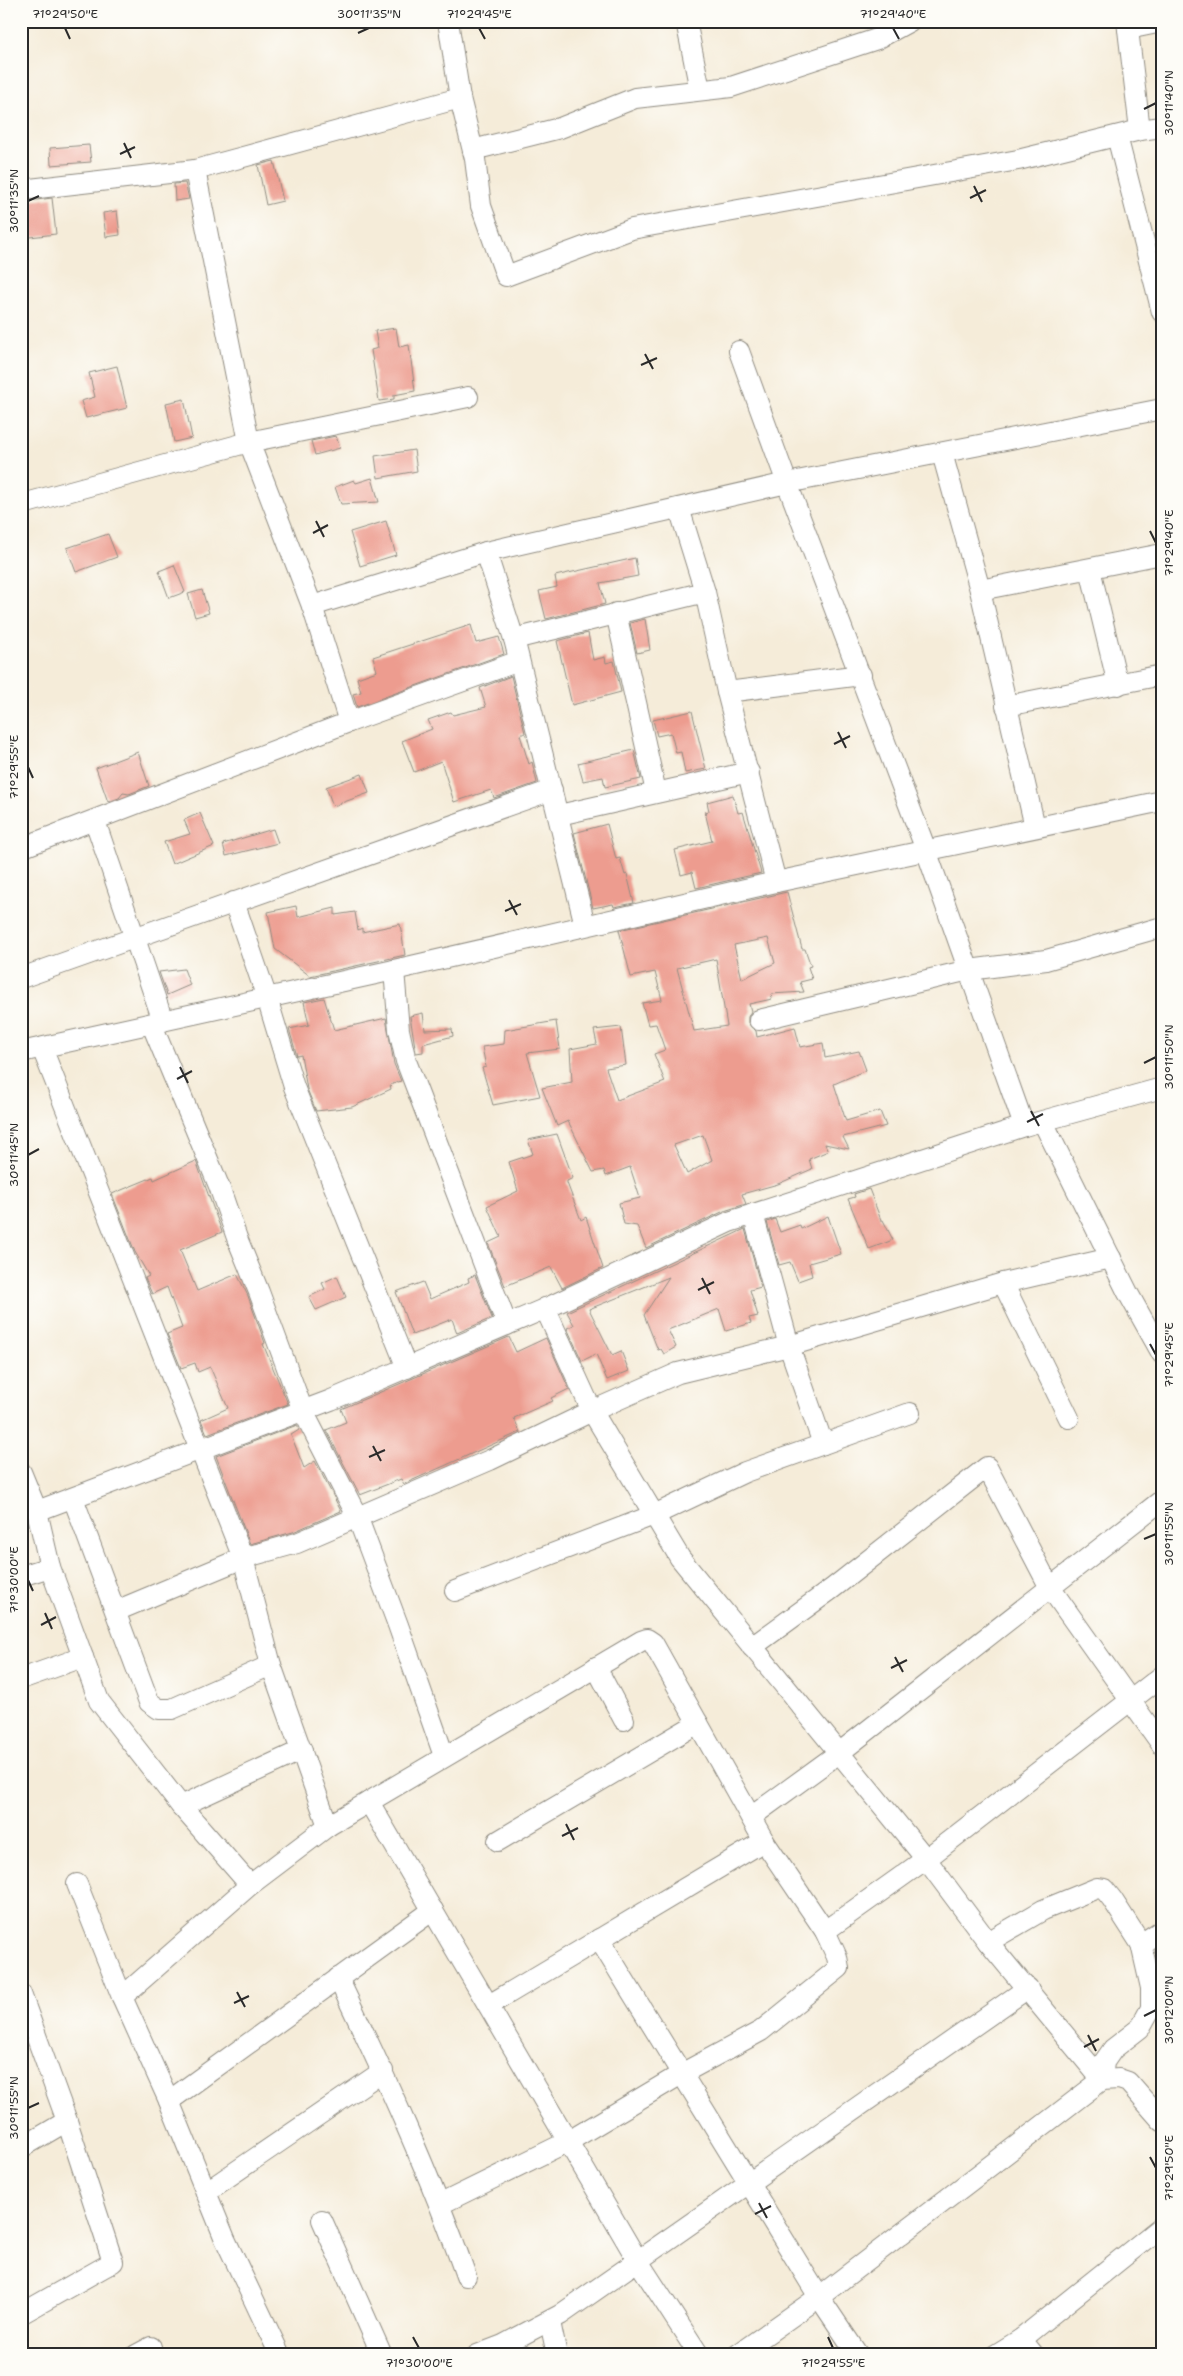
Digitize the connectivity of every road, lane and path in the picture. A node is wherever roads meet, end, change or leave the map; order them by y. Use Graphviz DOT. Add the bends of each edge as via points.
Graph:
graph roads {
  1 [pos="448,21"];
  2 [pos="686,21"];
  3 [pos="910,21"];
  4 [pos="1162,22"];
  5 [pos="1128,25"];
  6 [pos="700,90"];
  7 [pos="460,98"];
  8 [pos="1162,127"];
  9 [pos="1140,130"];
  10 [pos="1117,136"];
  11 [pos="473,150"];
  12 [pos="195,170"];
  13 [pos="21,190"];
  14 [pos="1162,312"];
  15 [pos="739,351"];
  16 [pos="468,397"];
  17 [pos="1162,409"];
  18 [pos="249,442"];
  19 [pos="942,453"];
  20 [pos="787,483"];
  21 [pos="23,504"];
  22 [pos="679,508"];
  23 [pos="486,552"];
  24 [pos="1162,554"];
  25 [pos="1090,569"];
  26 [pos="980,590"];
  27 [pos="705,592"];
  28 [pos="312,606"];
  29 [pos="616,613"];
  30 [pos="514,639"];
  31 [pos="518,661"];
  32 [pos="861,675"];
  33 [pos="1162,675"];
  34 [pos="1118,685"];
  35 [pos="727,692"];
  36 [pos="1006,706"];
  37 [pos="349,722"];
  38 [pos="749,772"];
  39 [pos="552,790"];
  40 [pos="656,792"];
  41 [pos="1162,801"];
  42 [pos="559,814"];
  43 [pos="96,821"];
  44 [pos="1035,827"];
  45 [pos="21,848"];
  46 [pos="926,850"];
  47 [pos="776,882"];
  48 [pos="234,902"];
  49 [pos="585,925"];
  50 [pos="1162,928"];
  51 [pos="135,938"];
  52 [pos="394,970"];
  53 [pos="969,970"];
  54 [pos="21,978"];
  55 [pos="267,998"];
  56 [pos="759,1020"];
  57 [pos="158,1023"];
  58 [pos="42,1048"];
  59 [pos="21,1052"];
  60 [pos="1162,1088"];
  61 [pos="1034,1124"];
  62 [pos="753,1214"];
  63 [pos="1111,1258"];
  64 [pos="1003,1283"];
  65 [pos="545,1308"];
  66 [pos="507,1325"];
  67 [pos="789,1346"];
  68 [pos="1162,1354"];
  69 [pos="407,1368"];
  70 [pos="303,1411"];
  71 [pos="592,1411"];
  72 [pos="910,1413"];
  73 [pos="1069,1418"];
  74 [pos="823,1444"];
  75 [pos="201,1449"];
  76 [pos="21,1472"];
  77 [pos="73,1498"];
  78 [pos="1162,1500"];
  79 [pos="37,1511"];
  80 [pos="654,1515"];
  81 [pos="357,1516"];
  82 [pos="243,1558"];
  83 [pos="50,1567"];
  84 [pos="21,1576"];
  85 [pos="1049,1586"];
  86 [pos="455,1591"];
  87 [pos="116,1611"];
  88 [pos="752,1646"];
  89 [pos="83,1657"];
  90 [pos="271,1665"];
  91 [pos="596,1668"];
  92 [pos="1162,1676"];
  93 [pos="21,1679"];
  94 [pos="1131,1700"];
  95 [pos="624,1720"];
  96 [pos="698,1723"];
  97 [pos="1162,1745"];
  98 [pos="302,1750"];
  99 [pos="839,1753"];
  100 [pos="444,1756"];
  101 [pos="369,1802"];
  102 [pos="180,1806"];
  103 [pos="751,1817"];
  104 [pos="328,1826"];
  105 [pos="498,1841"];
  106 [pos="764,1841"];
  107 [pos="926,1859"];
  108 [pos="77,1884"];
  109 [pos="250,1885"];
  110 [pos="433,1910"];
  111 [pos="1162,1930"];
  112 [pos="825,1931"];
  113 [pos="599,1939"];
  114 [pos="988,1942"];
  115 [pos="1141,1944"];
  116 [pos="338,1978"];
  117 [pos="1028,1988"];
  118 [pos="21,1994"];
  119 [pos="122,1997"];
  120 [pos="489,2005"];
  121 [pos="383,2071"];
  122 [pos="683,2073"];
  123 [pos="1102,2080"];
  124 [pos="169,2101"];
  125 [pos="67,2121"];
  126 [pos="1162,2121"];
  127 [pos="569,2141"];
  128 [pos="21,2148"];
  129 [pos="748,2182"];
  130 [pos="206,2192"];
  131 [pos="440,2203"];
  132 [pos="322,2220"];
  133 [pos="1162,2226"];
  134 [pos="638,2261"];
  135 [pos="466,2276"];
  136 [pos="819,2297"];
  137 [pos="21,2314"];
  138 [pos="550,2322"];
  139 [pos="1021,2339"];
  140 [pos="745,2352"];
  141 [pos="280,2355"];
  142 [pos="382,2355"];
  143 [pos="477,2355"];
  144 [pos="557,2355"];
  145 [pos="699,2355"];
  146 [pos="858,2355"];
  147 [pos="996,2355"];
  148 [pos="1034,2355"];
  1 -- 7 [label="street"];
  2 -- 6 [label="street"];
  3 -- 6 [label="street" via="877,39 844,50 731,87"];
  4 -- 5 [label="street"];
  5 -- 9 [label="street"];
  6 -- 11 [label="street" via="635,98 560,128"];
  7 -- 11 [label="street"];
  7 -- 12 [label="street"];
  8 -- 9 [label="street"];
  9 -- 10 [label="street"];
  10 -- 11 [label="street" via="1018,160 632,230 506,276 481,206"];
  10 -- 14 [label="street"];
  12 -- 13 [label="street"];
  12 -- 18 [label="street"];
  15 -- 20 [label="street"];
  16 -- 18 [label="street"];
  17 -- 19 [label="street"];
  18 -- 21 [label="street"];
  18 -- 28 [label="street"];
  19 -- 20 [label="street"];
  19 -- 26 [label="street"];
  20 -- 22 [label="street"];
  20 -- 32 [label="street"];
  22 -- 23 [label="street"];
  22 -- 27 [label="street"];
  23 -- 28 [label="street"];
  23 -- 30 [label="street"];
  24 -- 25 [label="street"];
  25 -- 26 [label="street"];
  25 -- 34 [label="street"];
  26 -- 36 [label="street"];
  27 -- 29 [label="street"];
  27 -- 35 [label="street"];
  28 -- 37 [label="street"];
  29 -- 30 [label="street"];
  29 -- 40 [label="street"];
  30 -- 31 [label="street"];
  31 -- 37 [label="street"];
  31 -- 39 [label="street"];
  32 -- 35 [label="street"];
  32 -- 46 [label="street"];
  33 -- 34 [label="street"];
  34 -- 36 [label="street"];
  35 -- 38 [label="street"];
  36 -- 44 [label="street"];
  37 -- 43 [label="street"];
  38 -- 40 [label="street"];
  38 -- 47 [label="street"];
  39 -- 42 [label="street"];
  39 -- 48 [label="street"];
  40 -- 42 [label="street"];
  41 -- 44 [label="street"];
  42 -- 49 [label="street"];
  43 -- 45 [label="street"];
  43 -- 51 [label="street"];
  44 -- 46 [label="street"];
  46 -- 47 [label="street"];
  46 -- 53 [label="street"];
  47 -- 49 [label="street"];
  48 -- 51 [label="street"];
  48 -- 55 [label="street"];
  49 -- 52 [label="street"];
  50 -- 53 [label="street" via="1046,960"];
  51 -- 54 [label="street"];
  51 -- 57 [label="street"];
  52 -- 55 [label="street"];
  52 -- 66 [label="street" via="398,1030 406,1061"];
  53 -- 56 [label="street"];
  53 -- 61 [label="street"];
  55 -- 57 [label="street"];
  55 -- 69 [label="street" via="294,1087"];
  57 -- 58 [label="street"];
  57 -- 70 [label="street"];
  58 -- 59 [label="street"];
  58 -- 75 [label="street"];
  60 -- 61 [label="street"];
  61 -- 62 [label="street"];
  61 -- 63 [label="street"];
  62 -- 65 [label="street" via="729,1222"];
  62 -- 67 [label="street"];
  63 -- 64 [label="street"];
  63 -- 68 [label="street"];
  64 -- 67 [label="street"];
  64 -- 73 [label="street"];
  65 -- 66 [label="street"];
  65 -- 71 [label="street"];
  66 -- 69 [label="street"];
  67 -- 71 [label="street" via="678,1373"];
  67 -- 74 [label="street"];
  69 -- 70 [label="street"];
  70 -- 75 [label="street"];
  70 -- 81 [label="street"];
  71 -- 80 [label="street"];
  71 -- 81 [label="street" via="490,1460"];
  72 -- 74 [label="street"];
  74 -- 80 [label="street" via="745,1472"];
  75 -- 77 [label="street"];
  75 -- 82 [label="street"];
  76 -- 79 [label="street"];
  77 -- 79 [label="street"];
  77 -- 87 [label="street"];
  78 -- 85 [label="street"];
  79 -- 83 [label="street"];
  80 -- 86 [label="street"];
  80 -- 88 [label="street" via="680,1558"];
  81 -- 82 [label="street" via="296,1543"];
  81 -- 100 [label="street"];
  82 -- 87 [label="street"];
  82 -- 90 [label="street"];
  83 -- 84 [label="street"];
  83 -- 89 [label="street"];
  85 -- 88 [label="street" via="987,1466 833,1588"];
  85 -- 94 [label="street"];
  85 -- 99 [label="street"];
  87 -- 90 [label="street" via="149,1702 160,1709 172,1709"];
  88 -- 99 [label="street"];
  89 -- 93 [label="street"];
  89 -- 102 [label="street" via="99,1701"];
  90 -- 98 [label="street"];
  91 -- 95 [label="street"];
  91 -- 96 [label="street" via="641,1641 653,1643"];
  91 -- 100 [label="street"];
  92 -- 94 [label="street"];
  94 -- 97 [label="street"];
  94 -- 107 [label="street"];
  96 -- 103 [label="street"];
  96 -- 105 [label="street"];
  98 -- 102 [label="street"];
  98 -- 104 [label="street"];
  99 -- 103 [label="street"];
  99 -- 107 [label="street"];
  100 -- 101 [label="street"];
  101 -- 104 [label="street"];
  101 -- 110 [label="street"];
  102 -- 109 [label="street"];
  103 -- 106 [label="street"];
  104 -- 109 [label="street"];
  106 -- 112 [label="street"];
  106 -- 113 [label="street"];
  107 -- 112 [label="street"];
  107 -- 114 [label="street"];
  108 -- 119 [label="street"];
  109 -- 119 [label="street"];
  110 -- 116 [label="street"];
  110 -- 120 [label="street"];
  111 -- 115 [label="street"];
  112 -- 122 [label="street" via="838,1957 839,1968 761,2031"];
  113 -- 120 [label="street"];
  113 -- 122 [label="street"];
  114 -- 115 [label="street" via="1043,1910 1097,1888 1104,1890 1112,1899"];
  114 -- 117 [label="street"];
  115 -- 123 [label="street" via="1151,1988 1151,2008 1140,2028 1113,2049 1104,2062"];
  116 -- 121 [label="street"];
  116 -- 124 [label="street"];
  117 -- 123 [label="street"];
  117 -- 129 [label="street"];
  118 -- 125 [label="street"];
  119 -- 124 [label="street"];
  120 -- 127 [label="street"];
  121 -- 130 [label="street"];
  121 -- 131 [label="street"];
  122 -- 127 [label="street"];
  122 -- 129 [label="street"];
  123 -- 126 [label="street" via="1128,2082"];
  123 -- 136 [label="street"];
  124 -- 130 [label="street"];
  125 -- 128 [label="street"];
  125 -- 137 [label="street" via="113,2262"];
  127 -- 131 [label="street"];
  127 -- 134 [label="street"];
  129 -- 134 [label="street"];
  129 -- 136 [label="street"];
  130 -- 141 [label="street"];
  131 -- 135 [label="street"];
  132 -- 142 [label="street"];
  133 -- 139 [label="street"];
  134 -- 138 [label="street"];
  134 -- 145 [label="street"];
  136 -- 140 [label="street"];
  136 -- 146 [label="street"];
  138 -- 143 [label="street"];
  138 -- 144 [label="street"];
  139 -- 147 [label="street"];
  139 -- 148 [label="street"];
}
